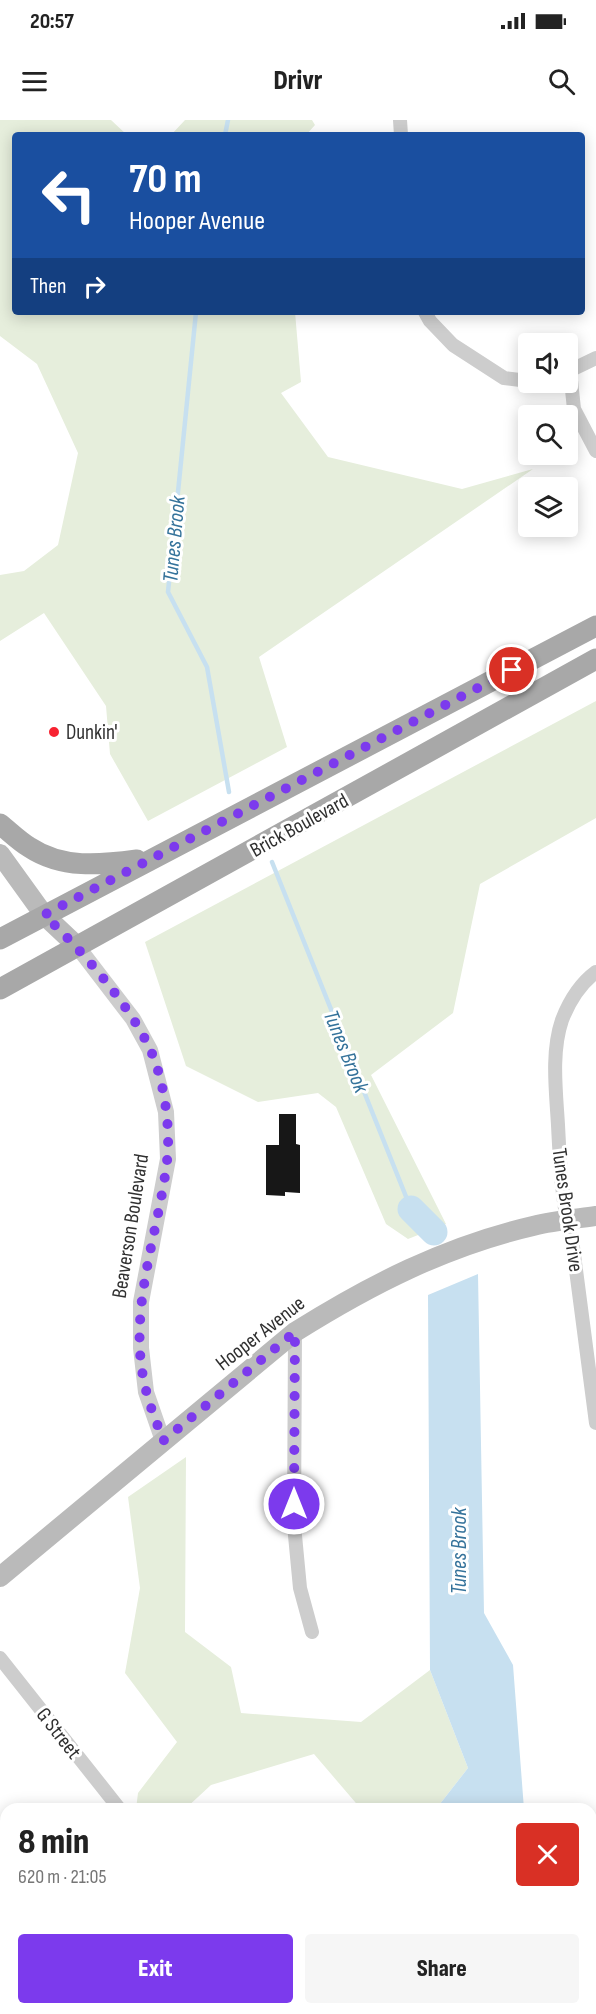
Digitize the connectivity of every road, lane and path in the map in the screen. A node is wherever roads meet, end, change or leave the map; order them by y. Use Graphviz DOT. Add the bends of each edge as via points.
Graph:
graph roads {
  1 [pos="426,315"];
  2 [pos="596,358"];
  3 [pos="578,367"];
  4 [pos="518,380"];
  5 [pos="572,393"];
  6 [pos="596,451"];
  7 [pos="596,626"];
  8 [pos="596,659"];
  9 [pos="0,824"];
  10 [pos="0,854"];
  11 [pos="153,858"];
  12 [pos="44,915"];
  13 [pos="0,939"];
  14 [pos="77,946"];
  15 [pos="596,972"];
  16 [pos="0,989"];
  17 [pos="596,1216"];
  18 [pos="566,1221"];
  19 [pos="295,1332"];
  20 [pos="596,1419"];
  21 [pos="163,1441"];
  22 [pos="0,1577"];
  23 [pos="312,1632"];
  24 [pos="0,1658"];
  25 [pos="114,1803"];
  1 -- 4 [label="street" via="453,345 504,378"];
  2 -- 3 [label="street"];
  5 -- 6 [label="street" via="574,409"];
  7 -- 11 [label="main road, Brick Boulevard"];
  8 -- 14 [label="main road, Brick Boulevard"];
  9 -- 11 [label="main road" via="30,848 76,864"];
  10 -- 12 [label="main road, Beaverson Boulevard"];
  11 -- 12 [label="main road, Brick Boulevard"];
  12 -- 13 [label="main road, Brick Boulevard"];
  12 -- 14 [label="main road, Beaverson Boulevard"];
  14 -- 16 [label="main road, Brick Boulevard"];
  14 -- 21 [label="street, Beaverson Boulevard" via="133,1019 150,1050 166,1112 168,1159 141,1302 146,1392"];
  15 -- 18 [label="street, Tunes Brook Drive" via="574,996 562,1021 557,1050 555,1089"];
  17 -- 18 [label="main road, Hooper Avenue"];
  18 -- 19 [label="main road, Hooper Avenue" via="500,1235 425,1260 366,1289"];
  18 -- 20 [label="street, Tunes Brook Drive" via="573,1247"];
  19 -- 21 [label="main road, Hooper Avenue"];
  19 -- 23 [label="street" via="294,1525 300,1588"];
  21 -- 22 [label="main road, Hooper Avenue"];
  24 -- 25 [label="street, G Street"];
}
